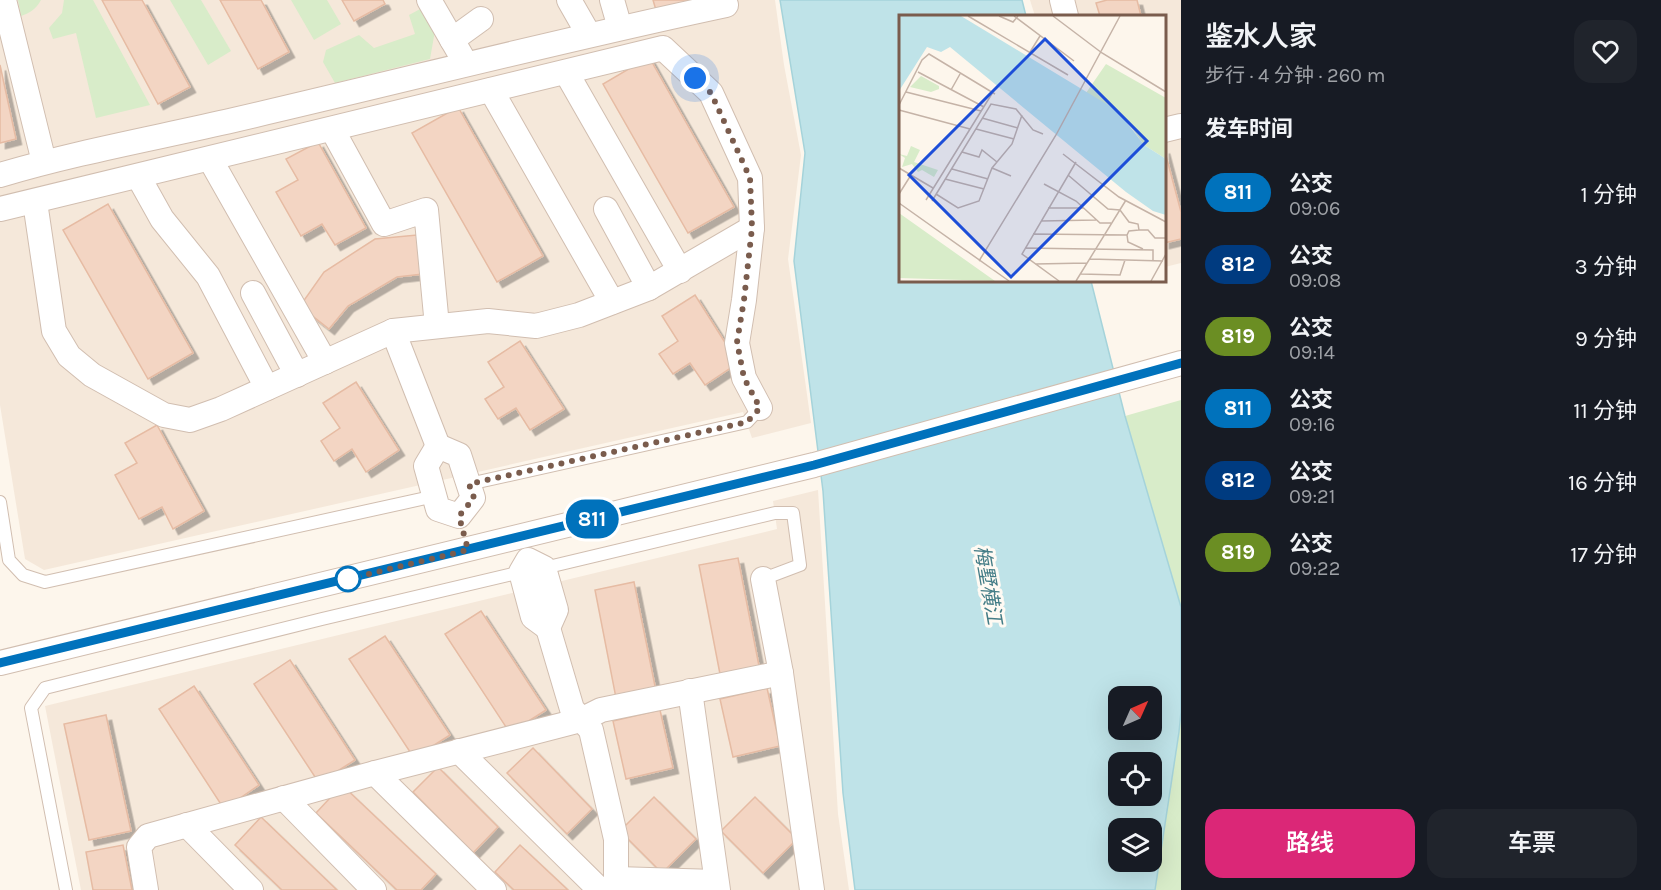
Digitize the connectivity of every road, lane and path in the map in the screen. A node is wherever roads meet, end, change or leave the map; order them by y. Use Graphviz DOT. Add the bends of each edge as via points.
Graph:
graph roads {
  1 [pos="429,0"];
  2 [pos="569,0"];
  3 [pos="612,0"];
  4 [pos="1062,0"];
  5 [pos="4,8"];
  6 [pos="726,9"];
  7 [pos="1066,15"];
  8 [pos="482,19"];
  9 [pos="620,28"];
  10 [pos="589,34"];
  11 [pos="452,40"];
  12 [pos="466,64"];
  13 [pos="566,72"];
  14 [pos="491,90"];
  15 [pos="1181,126"];
  16 [pos="332,129"];
  17 [pos="1166,130"];
  18 [pos="210,159"];
  19 [pos="44,162"];
  20 [pos="0,175"];
  21 [pos="138,176"];
  22 [pos="36,202"];
  23 [pos="0,209"];
  24 [pos="606,209"];
  25 [pos="752,228"];
  26 [pos="680,270"];
  27 [pos="649,288"];
  28 [pos="253,293"];
  29 [pos="612,302"];
  30 [pos="437,326"];
  31 [pos="393,331"];
  32 [pos="325,362"];
  33 [pos="1181,363"];
  34 [pos="297,375"];
  35 [pos="267,388"];
  36 [pos="760,408"];
  37 [pos="438,446"];
  38 [pos="469,484"];
  39 [pos="435,496"];
  40 [pos="0,502"];
  41 [pos="459,516"];
  42 [pos="522,536"];
  43 [pos="468,550"];
  44 [pos="531,567"];
  45 [pos="763,579"];
  46 [pos="0,663"];
  47 [pos="781,674"];
  48 [pos="690,691"];
  49 [pos="581,720"];
  50 [pos="459,752"];
  51 [pos="375,773"];
  52 [pos="284,798"];
  53 [pos="187,825"];
  54 [pos="610,886"];
  55 [pos="717,886"];
  56 [pos="66,890"];
  57 [pos="146,890"];
  58 [pos="251,890"];
  59 [pos="374,890"];
  60 [pos="494,890"];
  61 [pos="812,890"];
  1 -- 11 [label="street"];
  2 -- 10 [label="street"];
  3 -- 9 [label="street"];
  4 -- 7 [label="street"];
  5 -- 19 [label="street"];
  6 -- 9 [label="street"];
  8 -- 11 [label="street"];
  9 -- 10 [label="street"];
  10 -- 12 [label="street"];
  11 -- 12 [label="street"];
  12 -- 19 [label="street"];
  13 -- 14 [label="street"];
  13 -- 25 [label="street" via="663,48 711,93 750,178"];
  13 -- 26 [label="street"];
  14 -- 16 [label="street"];
  14 -- 29 [label="street"];
  15 -- 17 [label="street"];
  16 -- 18 [label="street"];
  16 -- 30 [label="street" via="384,224 426,210"];
  18 -- 21 [label="street"];
  18 -- 32 [label="street"];
  19 -- 20 [label="street"];
  21 -- 22 [label="street"];
  21 -- 35 [label="street" via="162,219 208,276"];
  22 -- 23 [label="street"];
  22 -- 35 [label="street" via="54,331 69,356 92,375 164,415 190,420"];
  24 -- 27 [label="street"];
  25 -- 26 [label="street"];
  25 -- 36 [label="street" via="737,342 744,378"];
  26 -- 27 [label="street"];
  27 -- 29 [label="street"];
  28 -- 34 [label="street"];
  29 -- 30 [label="street" via="536,326 488,321"];
  30 -- 31 [label="street"];
  31 -- 32 [label="street"];
  31 -- 37 [label="street"];
  32 -- 34 [label="street"];
  33 -- 42 [label="street" via="814,465"];
  34 -- 35 [label="street"];
  36 -- 38 [label="lane" via="747,422"];
  37 -- 38 [label="street" via="459,455"];
  37 -- 39 [label="street" via="426,466"];
  38 -- 41 [label="street" via="474,498"];
  39 -- 40 [label="lane" via="45,582 23,575 9,560"];
  39 -- 41 [label="street" via="438,508"];
  41 -- 43 [label="street"];
  42 -- 43 [label="street"];
  42 -- 44 [label="street"];
  43 -- 46 [label="street"];
  44 -- 45 [label="lane" via="775,513 793,513 800,565"];
  44 -- 49 [label="street" via="534,617 548,628 572,709"];
  44 -- 56 [label="lane" via="45,688 31,708"];
  45 -- 47 [label="street"];
  47 -- 48 [label="street"];
  47 -- 61 [label="street"];
  48 -- 49 [label="street" via="601,710"];
  48 -- 55 [label="street"];
  49 -- 50 [label="street"];
  49 -- 54 [label="street" via="591,730 616,839"];
  50 -- 51 [label="street"];
  50 -- 54 [label="street"];
  51 -- 52 [label="street"];
  51 -- 60 [label="street"];
  52 -- 53 [label="street"];
  52 -- 59 [label="street"];
  53 -- 57 [label="street" via="148,836 139,847"];
  53 -- 58 [label="street"];
  54 -- 55 [label="street"];
}
